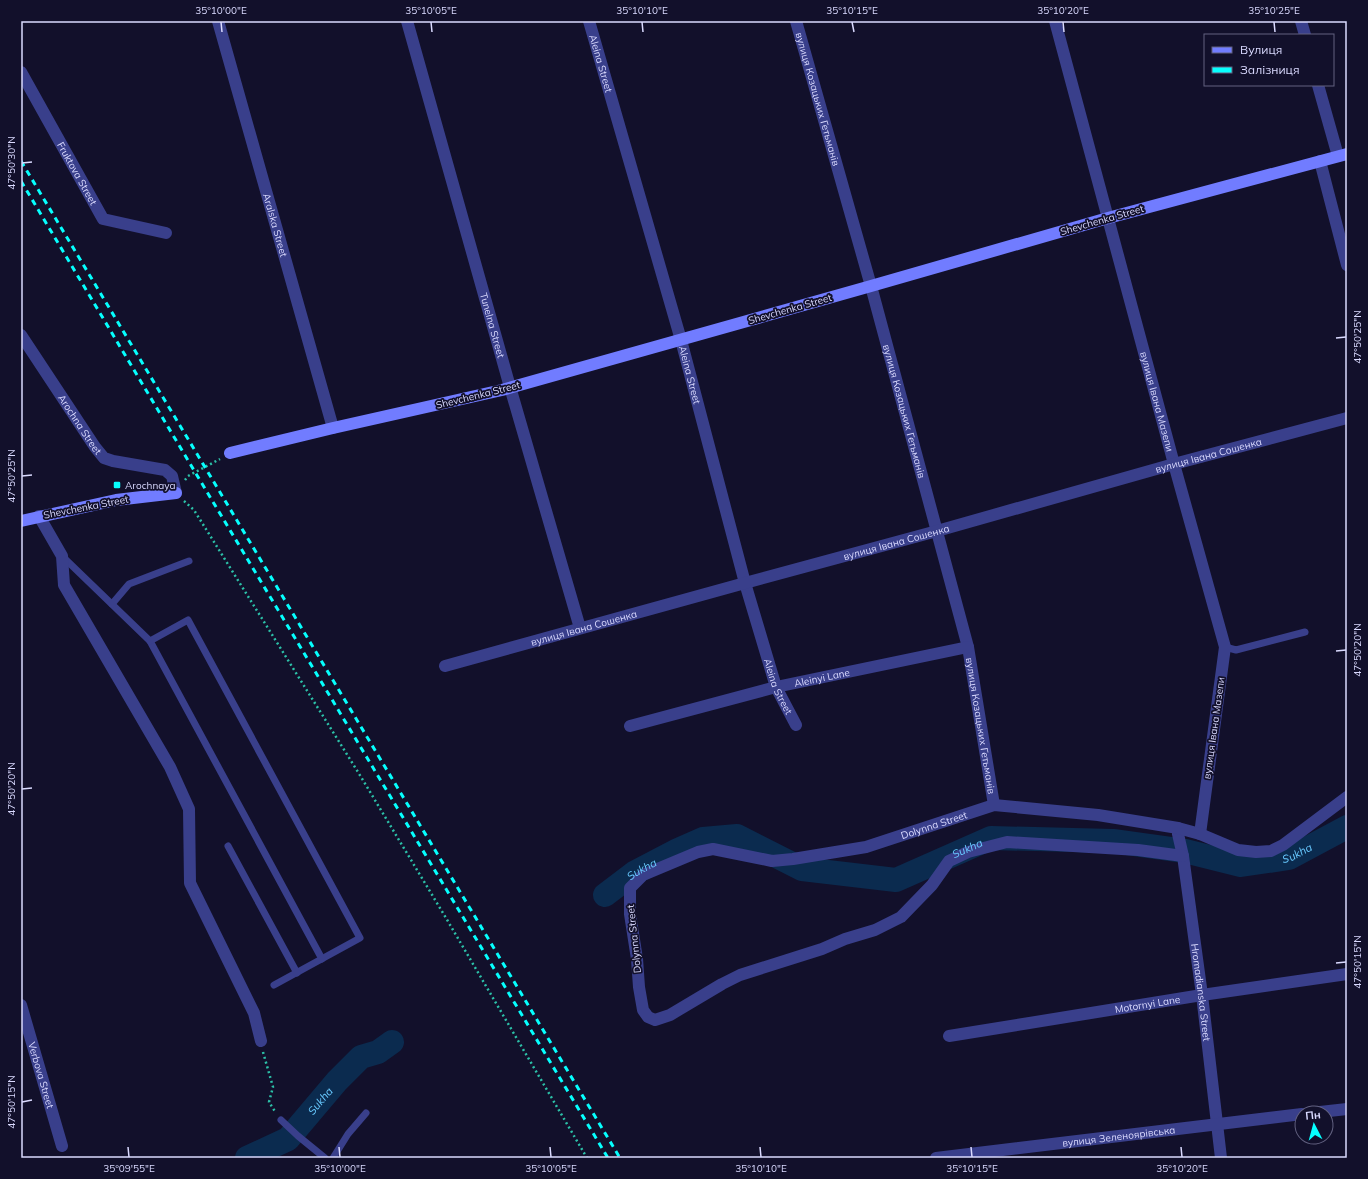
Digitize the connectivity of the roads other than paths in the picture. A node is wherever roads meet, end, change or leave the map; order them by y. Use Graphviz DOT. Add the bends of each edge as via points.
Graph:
graph roads {
  1 [pos="218,21"];
  2 [pos="406,21"];
  3 [pos="589,21"];
  4 [pos="796,21"];
  5 [pos="1056,21"];
  6 [pos="1301,21"];
  7 [pos="1305,34"];
  8 [pos="21,72"];
  9 [pos="1318,86"];
  10 [pos="1342,155"];
  11 [pos="1320,161"];
  12 [pos="1108,218"];
  13 [pos="166,233"];
  14 [pos="1347,265"];
  15 [pos="871,286"];
  16 [pos="21,335"];
  17 [pos="681,340"];
  18 [pos="510,387"];
  19 [pos="1347,418"];
  20 [pos="333,428"];
  21 [pos="230,453"];
  22 [pos="1174,464"];
  23 [pos="176,493"];
  24 [pos="39,516"];
  25 [pos="21,521"];
  26 [pos="937,532"];
  27 [pos="62,556"];
  28 [pos="189,561"];
  29 [pos="745,582"];
  30 [pos="112,604"];
  31 [pos="580,628"];
  32 [pos="1305,632"];
  33 [pos="150,641"];
  34 [pos="968,647"];
  35 [pos="1225,647"];
  36 [pos="445,666"];
  37 [pos="776,687"];
  38 [pos="796,725"];
  39 [pos="630,726"];
  40 [pos="1347,797"];
  41 [pos="994,805"];
  42 [pos="1178,831"];
  43 [pos="1200,834"];
  44 [pos="228,846"];
  45 [pos="1182,856"];
  46 [pos="322,959"];
  47 [pos="297,973"];
  48 [pos="1347,974"];
  49 [pos="274,985"];
  50 [pos="1202,995"];
  51 [pos="21,1005"];
  52 [pos="949,1036"];
  53 [pos="261,1041"];
  54 [pos="1347,1109"];
  55 [pos="1334,1110"];
  56 [pos="366,1113"];
  57 [pos="1294,1115"];
  58 [pos="281,1120"];
  59 [pos="1217,1124"];
  60 [pos="62,1146"];
  61 [pos="998,1154"];
  62 [pos="325,1158"];
  63 [pos="333,1158"];
  64 [pos="936,1158"];
  65 [pos="1221,1158"];
  1 -- 20 [label="street, Aralska Street"];
  2 -- 18 [label="street, Tunelna Street"];
  3 -- 17 [label="street, Aleina Street"];
  4 -- 15 [label="street, вулиця Козацьких Гетьманів"];
  5 -- 12 [label="street, вулиця Івана Мазепи"];
  6 -- 7 [label="street"];
  8 -- 13 [label="street, Fruktova Street" via="103,219"];
  9 -- 10 [label="street"];
  10 -- 11 [label="street, Shevchenka Street"];
  11 -- 12 [label="street, Shevchenka Street"];
  11 -- 14 [label="street"];
  12 -- 15 [label="street, Shevchenka Street"];
  12 -- 22 [label="street, вулиця Івана Мазепи"];
  15 -- 17 [label="street, Shevchenka Street"];
  15 -- 26 [label="street, вулиця Козацьких Гетьманів"];
  16 -- 23 [label="street, Arochna Street" via="104,458 165,470 172,476"];
  17 -- 18 [label="street, Shevchenka Street"];
  17 -- 29 [label="street, Aleina Street"];
  18 -- 20 [label="street, Shevchenka Street"];
  18 -- 31 [label="street, Tunelna Street"];
  19 -- 22 [label="street, вулиця Івана Сошенка"];
  20 -- 21 [label="street, Shevchenka Street"];
  22 -- 26 [label="street, вулиця Івана Сошенка"];
  22 -- 35 [label="street, вулиця Івана Мазепи"];
  23 -- 24 [label="street, Shevchenka Street" via="116,500"];
  24 -- 25 [label="street, Shevchenka Street"];
  24 -- 27 [label="street"];
  26 -- 29 [label="street, вулиця Івана Сошенка"];
  26 -- 34 [label="street, вулиця Козацьких Гетьманів"];
  27 -- 30 [label="lane"];
  27 -- 53 [label="street" via="64,585 170,767 189,809 190,883 254,1014"];
  28 -- 30 [label="lane" via="129,584"];
  29 -- 31 [label="street, вулиця Івана Сошенка"];
  29 -- 37 [label="street, Aleina Street"];
  30 -- 33 [label="lane"];
  31 -- 36 [label="street, вулиця Івана Сошенка"];
  32 -- 35 [label="lane" via="1236,650"];
  33 -- 46 [label="lane"];
  33 -- 46 [label="lane" via="188,620 360,938"];
  34 -- 37 [label="street, Aleinyi Lane"];
  34 -- 41 [label="street, вулиця Козацьких Гетьманів"];
  35 -- 43 [label="street, вулиця Івана Мазепи"];
  37 -- 38 [label="street, Aleina Street"];
  37 -- 39 [label="street, Aleinyi Lane"];
  40 -- 43 [label="street, Dolynna Street" via="1283,845 1271,851 1238,850"];
  41 -- 42 [label="street, Dolynna Street" via="1098,815"];
  41 -- 45 [label="street, Dolynna Street" via="866,847 772,862 713,849 698,852 643,875 630,888 630,914 643,1010 648,1017 655,1020 670,1015 740,975 822,950 845,939 875,930 901,917 932,885 949,861 968,852 1007,842 1138,850"];
  42 -- 43 [label="street, Dolynna Street"];
  42 -- 45 [label="street, Hromadianska Street"];
  44 -- 47 [label="lane"];
  45 -- 50 [label="street, Hromadianska Street"];
  46 -- 47 [label="lane"];
  47 -- 49 [label="lane"];
  48 -- 50 [label="street, Motornyi Lane"];
  50 -- 52 [label="street, Motornyi Lane"];
  50 -- 59 [label="street, Hromadianska Street"];
  51 -- 60 [label="street, Verbova Street"];
  54 -- 55 [label="street"];
  56 -- 63 [label="lane" via="348,1134"];
  57 -- 59 [label="street, вулиця Зеленоярівська"];
  58 -- 62 [label="lane"];
  59 -- 61 [label="street, вулиця Зеленоярівська"];
  59 -- 65 [label="street, Hromadianska Street"];
  61 -- 64 [label="street, вулиця Зеленоярівська"];
}
